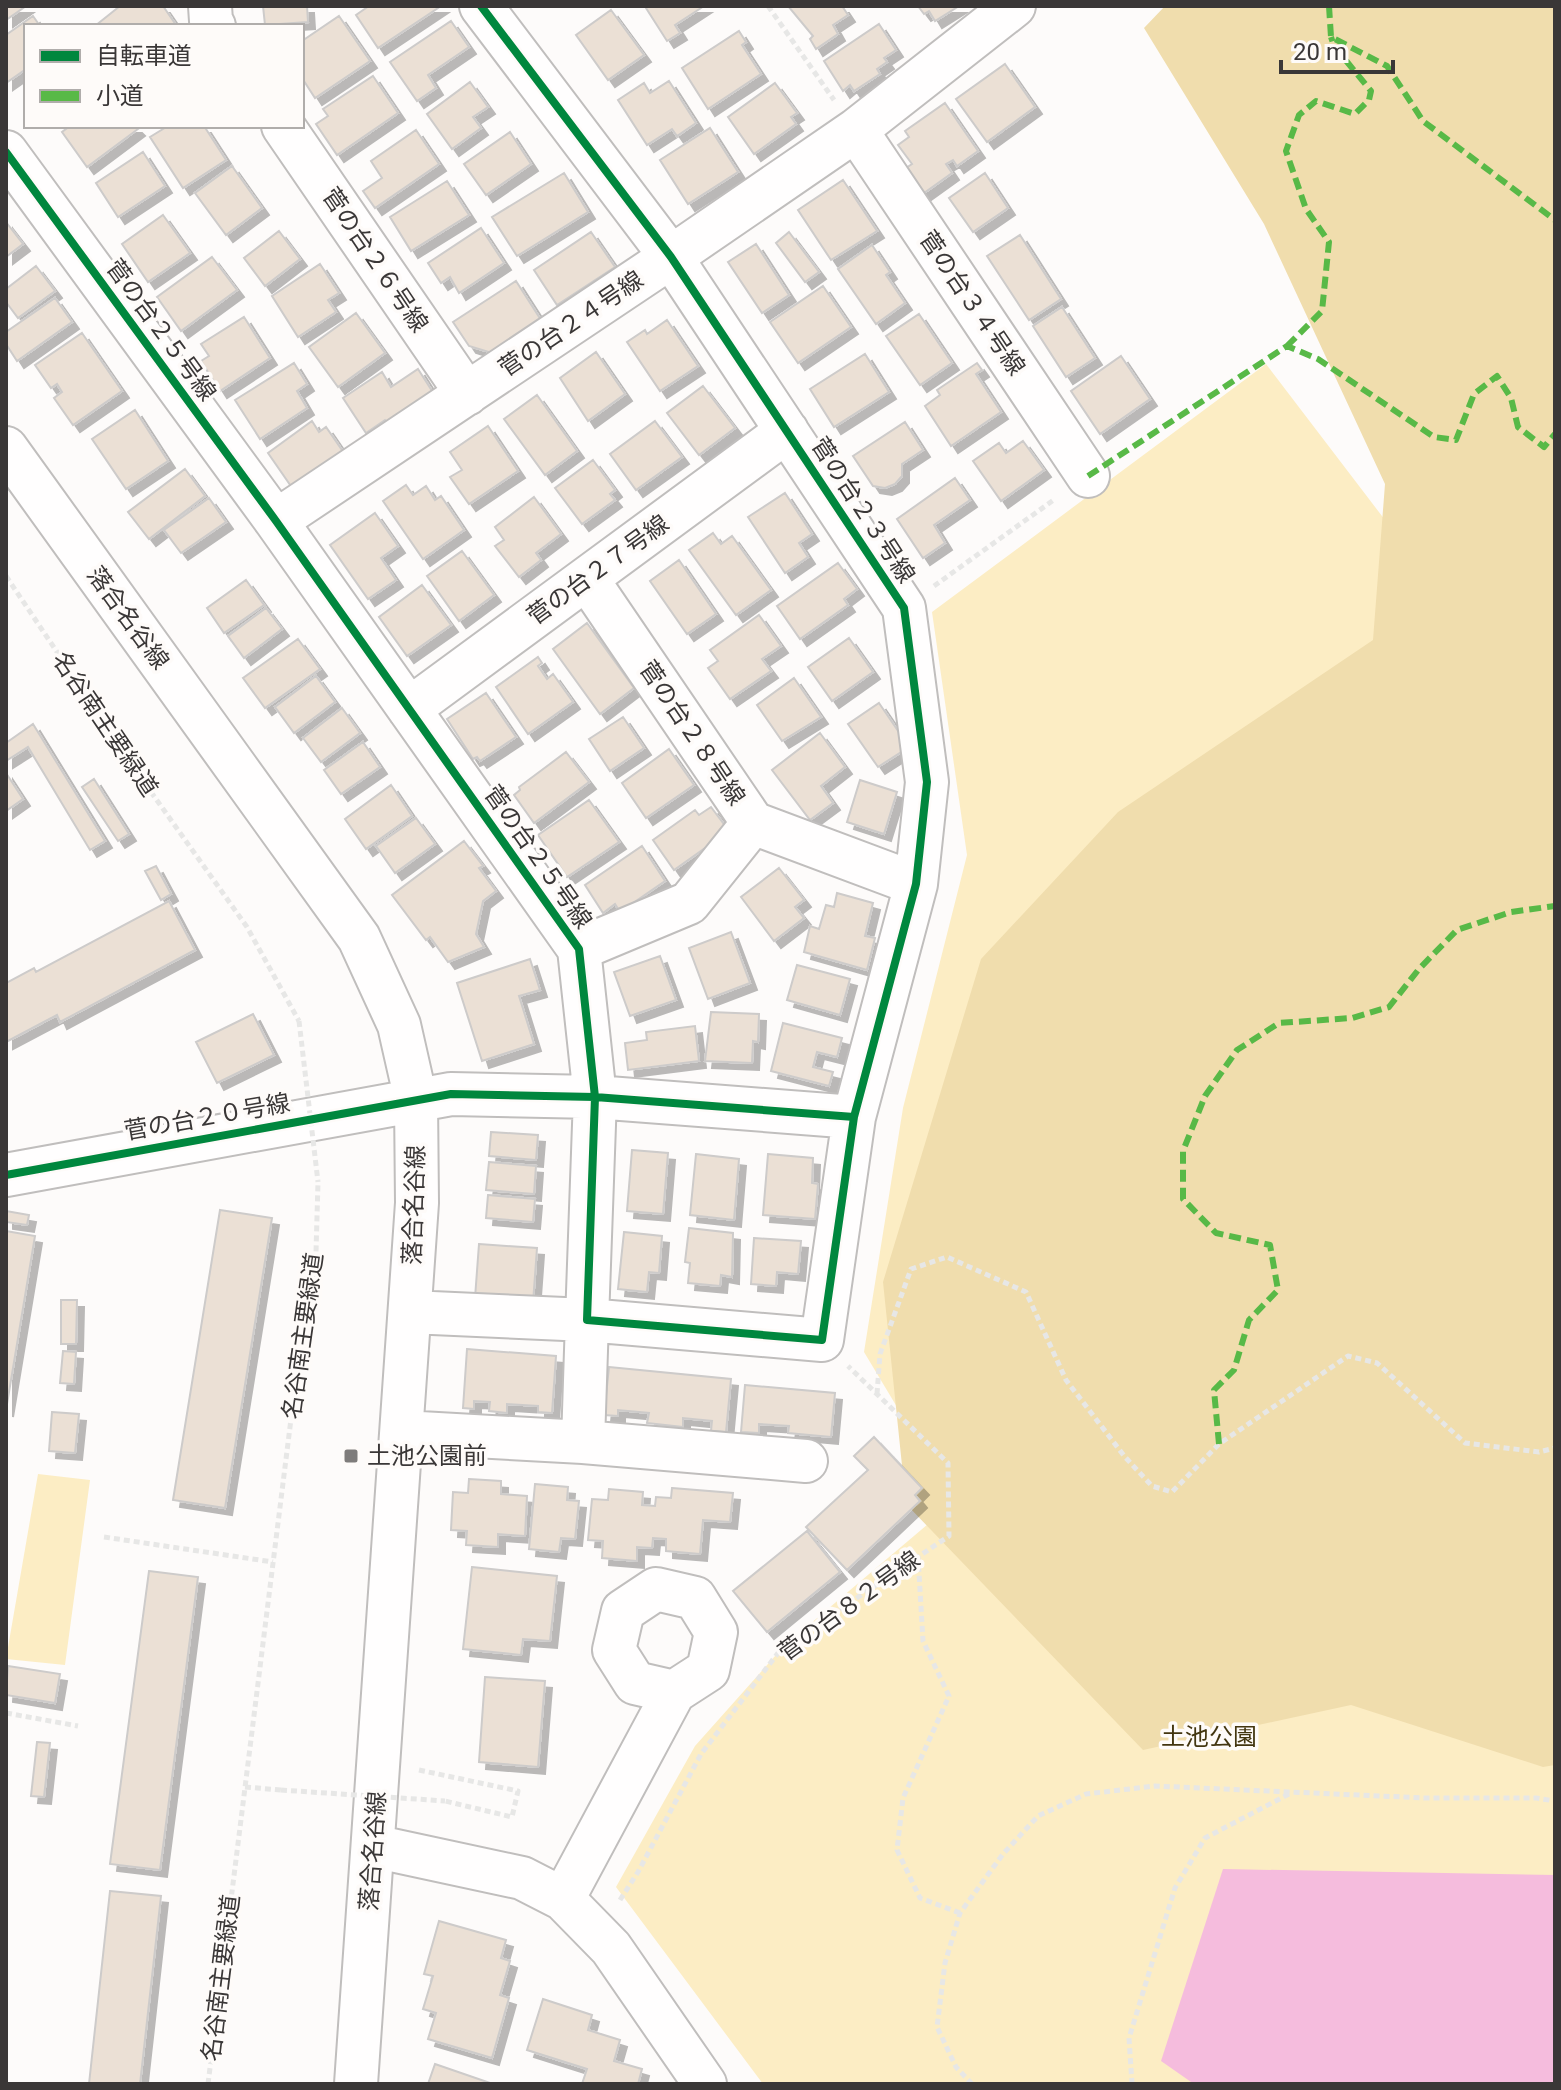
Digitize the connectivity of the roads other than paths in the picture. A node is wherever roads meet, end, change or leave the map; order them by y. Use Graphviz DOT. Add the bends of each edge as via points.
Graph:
graph roads {
  1 [pos="481,6"];
  2 [pos="1014,6"];
  3 [pos="284,128"];
  4 [pos="856,130"];
  5 [pos="6,152"];
  6 [pos="671,257"];
  7 [pos="467,394"];
  8 [pos="787,431"];
  9 [pos="6,448"];
  10 [pos="1088,476"];
  11 [pos="276,521"];
  12 [pos="587,579"];
  13 [pos="409,709"];
  14 [pos="753,823"];
  15 [pos="916,884"];
  16 [pos="579,949"];
  17 [pos="595,1097"];
  18 [pos="416,1100"];
  19 [pos="854,1117"];
  20 [pos="6,1175"];
  21 [pos="410,1312"];
  22 [pos="587,1320"];
  23 [pos="402,1432"];
  24 [pos="583,1442"];
  25 [pos="806,1461"];
  26 [pos="674,1692"];
  27 [pos="373,1846"];
  28 [pos="563,1899"];
  29 [pos="356,2084"];
  30 [pos="705,2084"];
  1 -- 6 [label="street, 菅の台２３号線"];
  2 -- 4 [label="street, 菅の台２４号線"];
  3 -- 7 [label="street, 菅の台２６号線"];
  4 -- 6 [label="street, 菅の台２４号線"];
  4 -- 10 [label="street, 菅の台３４号線"];
  5 -- 11 [label="street, 菅の台２５号線"];
  6 -- 7 [label="street, 菅の台２４号線"];
  6 -- 8 [label="street, 菅の台２３号線"];
  7 -- 11 [label="street, 菅の台２４号線"];
  8 -- 12 [label="street, 菅の台２７号線"];
  8 -- 15 [label="street, 菅の台２３号線" via="904,608 927,782"];
  9 -- 18 [label="street, 落合名谷線" via="359,938 399,1025"];
  11 -- 13 [label="street, 菅の台２５号線"];
  12 -- 13 [label="street, 菅の台２７号線"];
  12 -- 14 [label="street, 菅の台２８号線"];
  13 -- 16 [label="street, 菅の台２５号線"];
  14 -- 15 [label="street, 菅の台２８号線"];
  14 -- 16 [label="street" via="689,903"];
  15 -- 19 [label="street, 菅の台２３号線"];
  16 -- 17 [label="street, 菅の台２５号線"];
  17 -- 18 [label="street" via="451,1094"];
  17 -- 19 [label="street"];
  17 -- 22 [label="street, 菅の台２５号線"];
  18 -- 20 [label="street, 菅の台２０号線"];
  18 -- 21 [label="street, 落合名谷線"];
  19 -- 22 [label="street" via="822,1340"];
  21 -- 22 [label="street"];
  21 -- 23 [label="street, 落合名谷線"];
  22 -- 24 [label="street, 菅の台２５号線"];
  23 -- 24 [label="street"];
  23 -- 27 [label="street, 落合名谷線"];
  24 -- 25 [label="street"];
  26 -- 28 [label="street"];
  27 -- 28 [label="street" via="522,1878"];
  27 -- 29 [label="street, 落合名谷線"];
  28 -- 30 [label="street" via="611,1948"];
}
